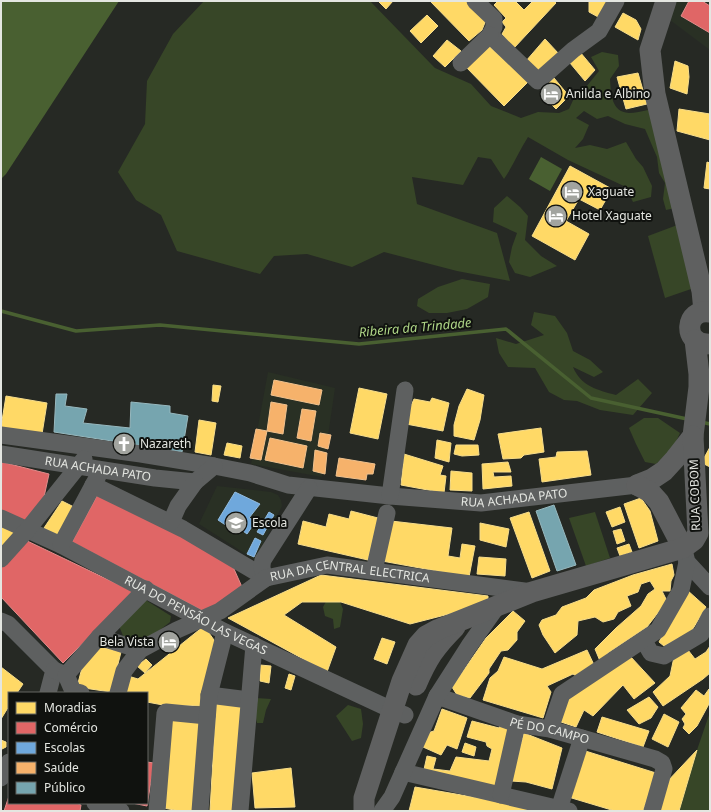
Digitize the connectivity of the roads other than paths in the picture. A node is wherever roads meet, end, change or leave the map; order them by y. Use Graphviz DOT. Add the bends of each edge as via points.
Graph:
graph roads {
  1 [pos="475,1"];
  2 [pos="616,1"];
  3 [pos="664,8"];
  4 [pos="490,35"];
  5 [pos="461,63"];
  6 [pos="707,311"];
  7 [pos="705,343"];
  8 [pos="405,390"];
  9 [pos="1,435"];
  10 [pos="693,436"];
  11 [pos="94,448"];
  12 [pos="1,454"];
  13 [pos="78,466"];
  14 [pos="214,466"];
  15 [pos="101,470"];
  16 [pos="194,482"];
  17 [pos="645,482"];
  18 [pos="93,485"];
  19 [pos="308,488"];
  20 [pos="388,504"];
  21 [pos="1,518"];
  22 [pos="171,522"];
  23 [pos="28,529"];
  24 [pos="61,545"];
  25 [pos="685,555"];
  26 [pos="1,559"];
  27 [pos="710,569"];
  28 [pos="374,571"];
  29 [pos="266,578"];
  30 [pos="710,587"];
  31 [pos="146,589"];
  32 [pos="532,592"];
  33 [pos="498,605"];
  34 [pos="710,616"];
  35 [pos="202,619"];
  36 [pos="1,621"];
  37 [pos="225,632"];
  38 [pos="100,637"];
  39 [pos="644,641"];
  40 [pos="254,645"];
  41 [pos="140,650"];
  42 [pos="60,673"];
  43 [pos="49,692"];
  44 [pos="77,692"];
  45 [pos="118,692"];
  46 [pos="209,695"];
  47 [pos="437,696"];
  48 [pos="249,700"];
  49 [pos="398,712"];
  50 [pos="207,716"];
  51 [pos="517,724"];
  52 [pos="550,729"];
  53 [pos="582,738"];
  54 [pos="8,765"];
  55 [pos="403,772"];
  56 [pos="1,778"];
  57 [pos="501,795"];
  58 [pos="98,804"];
  59 [pos="564,810"];
  60 [pos="121,811"];
  61 [pos="157,811"];
  62 [pos="200,811"];
  63 [pos="240,811"];
  64 [pos="364,811"];
  65 [pos="371,811"];
  66 [pos="382,811"];
  67 [pos="652,811"];
  1 -- 4 [label="street" via="494,19"];
  2 -- 4 [label="street" via="599,31 538,81"];
  3 -- 6 [label="main road" via="650,50 654,94"];
  4 -- 5 [label="street"];
  6 -- 7 [label="main road, RUA COBOM" via="696,314 691,321 690,331"];
  7 -- 10 [label="main road, RUA COBOM"];
  8 -- 20 [label="street"];
  9 -- 11 [label="street, RUA ACHADA PATO"];
  10 -- 17 [label="main road" via="670,465"];
  10 -- 25 [label="main road, RUA COBOM" via="698,533"];
  11 -- 13 [label="street"];
  11 -- 14 [label="street, RUA ACHADA PATO"];
  12 -- 13 [label="street, RUA ACHADA PATO"];
  13 -- 15 [label="street, RUA ACHADA PATO"];
  13 -- 23 [label="street"];
  14 -- 16 [label="street"];
  14 -- 19 [label="street, RUA ACHADA PATO"];
  15 -- 16 [label="street, RUA ACHADA PATO"];
  15 -- 18 [label="street"];
  16 -- 22 [label="street"];
  17 -- 20 [label="street, RUA ACHADA PATO" via="481,503"];
  17 -- 25 [label="main road"];
  18 -- 22 [label="street, RUA ACHADA PATO"];
  18 -- 24 [label="street"];
  19 -- 20 [label="street, RUA ACHADA PATO"];
  19 -- 29 [label="street" via="263,560 261,565"];
  20 -- 28 [label="street"];
  21 -- 23 [label="street, RUA DO PENSÃO LAS VEGAS"];
  22 -- 29 [label="street, RUA ACHADA PATO"];
  23 -- 24 [label="street, RUA DO PENSÃO LAS VEGAS"];
  23 -- 26 [label="street"];
  24 -- 31 [label="street, RUA DO PENSÃO LAS VEGAS"];
  25 -- 27 [label="street"];
  25 -- 30 [label="street"];
  25 -- 32 [label="main road"];
  25 -- 39 [label="street" via="681,590 658,630"];
  28 -- 29 [label="street, RUA DA CENTRAL ELECTRICA" via="327,565"];
  28 -- 32 [label="street, RUA DA CENTRAL ELECTRICA"];
  29 -- 35 [label="street, RUA DA CENTRAL ELECTRICA" via="226,607"];
  31 -- 35 [label="street, RUA DO PENSÃO LAS VEGAS"];
  31 -- 38 [label="street"];
  32 -- 33 [label="main road"];
  33 -- 47 [label="street"];
  33 -- 49 [label="main road" via="426,636 418,645 402,681"];
  34 -- 39 [label="street" via="701,634 664,656 651,653"];
  35 -- 37 [label="street, RUA DO PENSÃO LAS VEGAS"];
  35 -- 41 [label="street, RUA DA CENTRAL ELECTRICA"];
  36 -- 42 [label="street" via="8,624"];
  37 -- 40 [label="street, RUA DO PENSÃO LAS VEGAS"];
  37 -- 46 [label="street"];
  38 -- 41 [label="street"];
  38 -- 42 [label="street"];
  39 -- 52 [label="street" via="562,694"];
  40 -- 48 [label="street"];
  40 -- 49 [label="street, RUA DO PENSÃO LAS VEGAS"];
  41 -- 45 [label="street, RUA DA CENTRAL ELECTRICA" via="124,671"];
  42 -- 43 [label="street"];
  42 -- 44 [label="street" via="73,691"];
  46 -- 48 [label="street"];
  46 -- 50 [label="street"];
  47 -- 51 [label="street, PÉ DO CAMPO"];
  47 -- 55 [label="street"];
  48 -- 63 [label="street"];
  49 -- 64 [label="main road" via="364,798"];
  49 -- 65 [label="main road"];
  50 -- 61 [label="street" via="165,713"];
  50 -- 62 [label="street"];
  51 -- 52 [label="street, PÉ DO CAMPO"];
  51 -- 57 [label="street"];
  52 -- 53 [label="street, PÉ DO CAMPO"];
  53 -- 59 [label="street"];
  53 -- 67 [label="street, PÉ DO CAMPO" via="662,763 664,769"];
  54 -- 56 [label="street"];
  55 -- 57 [label="street"];
  55 -- 66 [label="street" via="392,797"];
  57 -- 59 [label="street"];
  58 -- 60 [label="street"];
}
